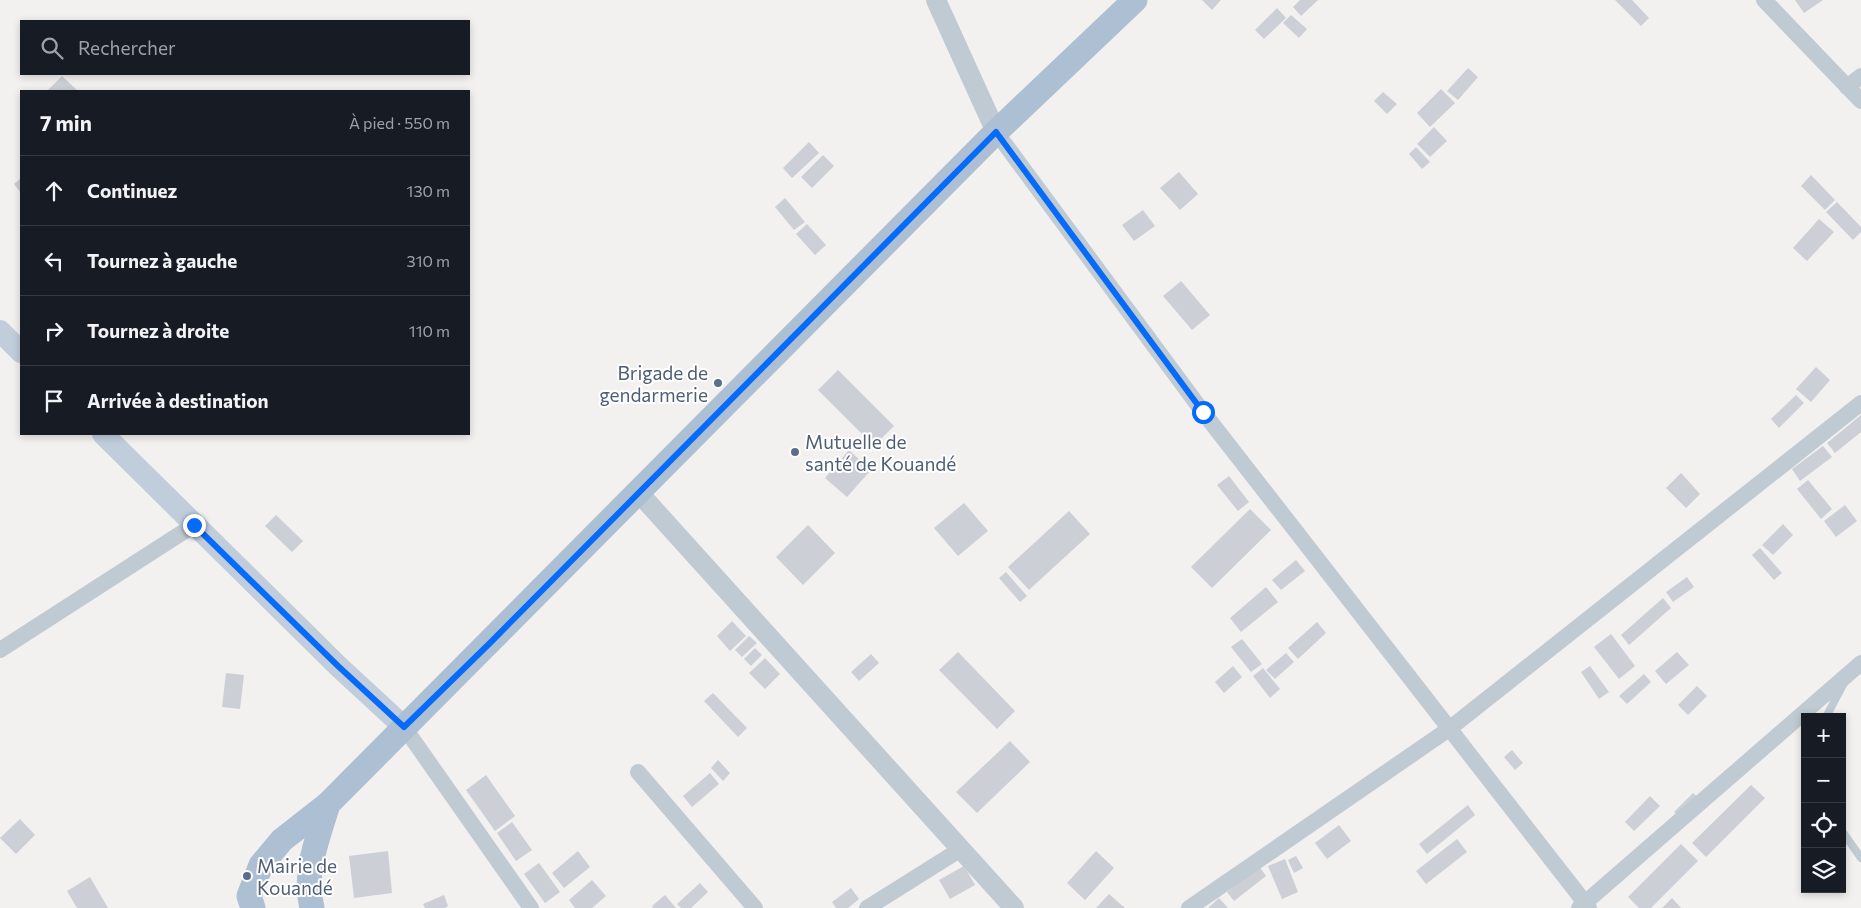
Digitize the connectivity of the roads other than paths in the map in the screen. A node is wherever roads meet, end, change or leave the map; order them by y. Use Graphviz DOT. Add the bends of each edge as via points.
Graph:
graph roads {
  1 [pos="936,0"];
  2 [pos="1135,0"];
  3 [pos="1764,0"];
  4 [pos="1861,76"];
  5 [pos="1847,87"];
  6 [pos="1861,101"];
  7 [pos="996,132"];
  8 [pos="0,331"];
  9 [pos="20,351"];
  10 [pos="1861,403"];
  11 [pos="104,435"];
  12 [pos="638,493"];
  13 [pos="194,525"];
  14 [pos="0,650"];
  15 [pos="1861,663"];
  16 [pos="1848,674"];
  17 [pos="1828,713"];
  18 [pos="404,727"];
  19 [pos="1449,729"];
  20 [pos="638,772"];
  21 [pos="328,804"];
  22 [pos="1846,837"];
  23 [pos="961,849"];
  24 [pos="1861,858"];
  25 [pos="1584,906"];
  26 [pos="253,908"];
  27 [pos="312,908"];
  28 [pos="531,908"];
  29 [pos="755,908"];
  30 [pos="867,908"];
  31 [pos="1014,908"];
  32 [pos="1189,908"];
  1 -- 7 [label="street"];
  2 -- 7 [label="main road"];
  3 -- 5 [label="street"];
  4 -- 5 [label="street"];
  5 -- 6 [label="street"];
  7 -- 12 [label="main road"];
  7 -- 19 [label="street" via="1203,412"];
  8 -- 9 [label="main road"];
  10 -- 19 [label="street"];
  11 -- 13 [label="main road"];
  12 -- 18 [label="main road"];
  12 -- 23 [label="street"];
  13 -- 14 [label="street"];
  13 -- 18 [label="main road"];
  15 -- 16 [label="street"];
  16 -- 17 [label="lane"];
  16 -- 25 [label="street"];
  18 -- 21 [label="main road"];
  18 -- 28 [label="street"];
  19 -- 25 [label="street"];
  19 -- 32 [label="street"];
  20 -- 29 [label="street"];
  21 -- 26 [label="main road" via="282,840 261,865 249,896"];
  21 -- 27 [label="main road" via="310,862 309,897"];
  22 -- 24 [label="lane"];
  23 -- 30 [label="street"];
  23 -- 31 [label="street"];
}
